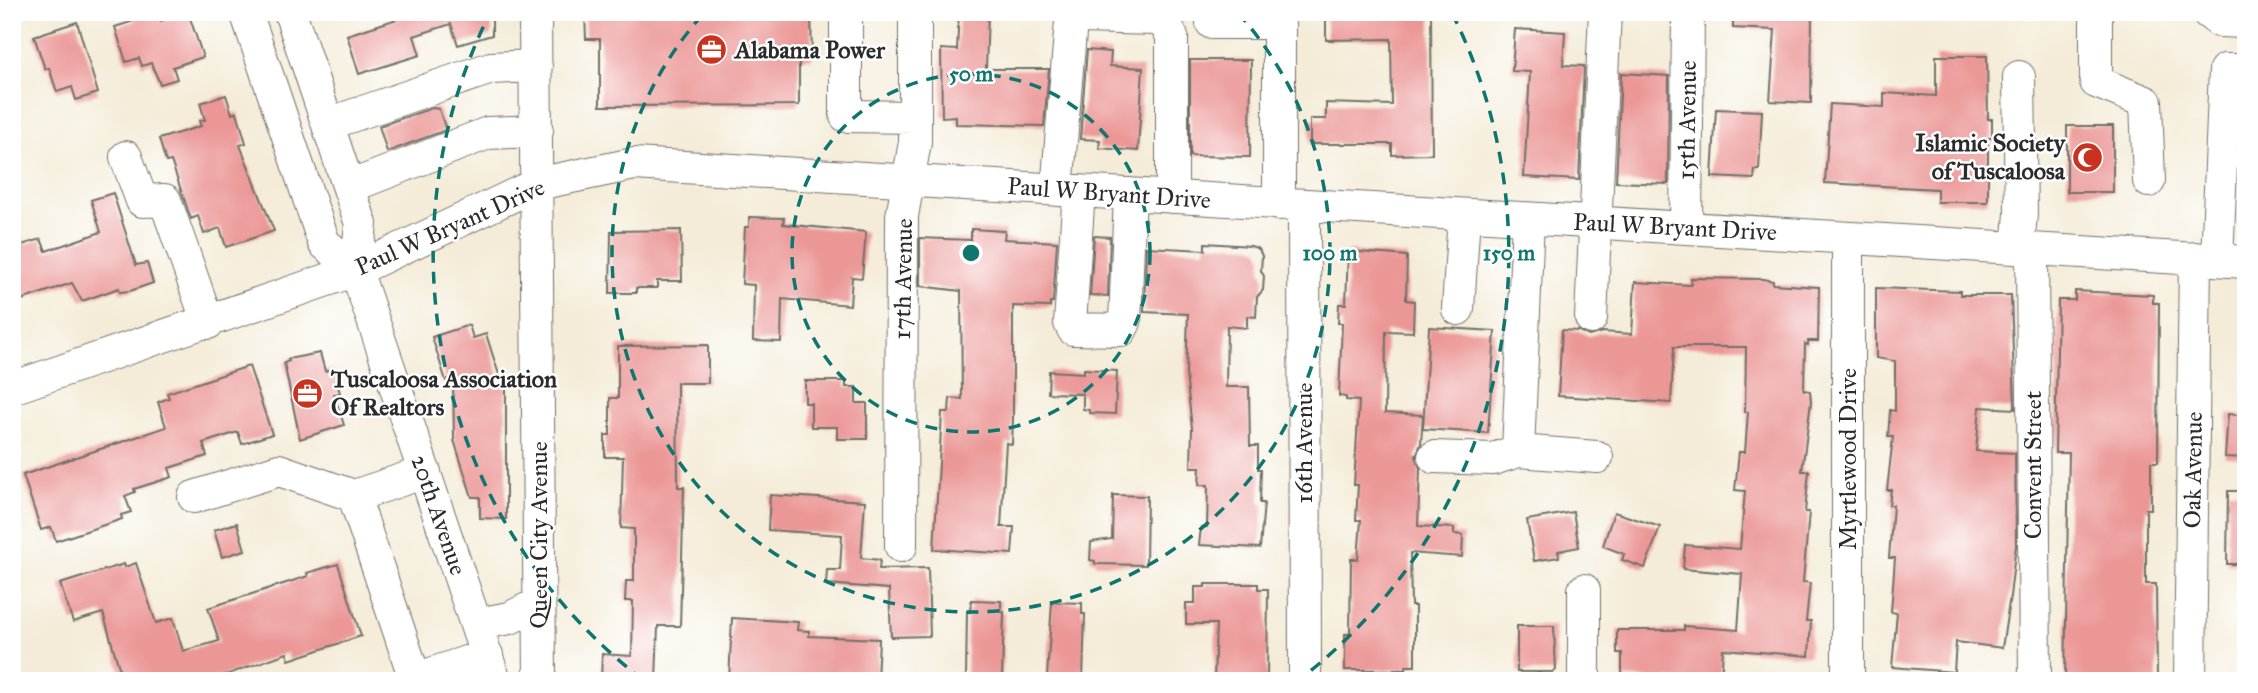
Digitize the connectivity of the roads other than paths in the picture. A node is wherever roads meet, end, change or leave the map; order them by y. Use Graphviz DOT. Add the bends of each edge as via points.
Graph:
graph roads {
  1 [pos="246,12"];
  2 [pos="290,12"];
  3 [pos="536,12"];
  4 [pos="846,12"];
  5 [pos="915,12"];
  6 [pos="1605,12"];
  7 [pos="1688,12"];
  8 [pos="2095,12"];
  9 [pos="2207,12"];
  10 [pos="1279,18"];
  11 [pos="2246,22"];
  12 [pos="1212,23"];
  13 [pos="536,66"];
  14 [pos="2246,70"];
  15 [pos="2019,77"];
  16 [pos="915,117"];
  17 [pos="328,124"];
  18 [pos="537,131"];
  19 [pos="126,157"];
  20 [pos="909,181"];
  21 [pos="2149,181"];
  22 [pos="537,184"];
  23 [pos="349,187"];
  24 [pos="1068,190"];
  25 [pos="1130,194"];
  26 [pos="1172,197"];
  27 [pos="1291,204"];
  28 [pos="1464,215"];
  29 [pos="1528,219"];
  30 [pos="1595,222"];
  31 [pos="1686,228"];
  32 [pos="1848,238"];
  33 [pos="2025,249"];
  34 [pos="2219,260"];
  35 [pos="356,270"];
  36 [pos="1458,309"];
  37 [pos="1591,318"];
  38 [pos="208,323"];
  39 [pos="12,388"];
  40 [pos="1518,451"];
  41 [pos="1434,457"];
  42 [pos="1597,457"];
  43 [pos="425,472"];
  44 [pos="354,496"];
  45 [pos="194,497"];
  46 [pos="901,546"];
  47 [pos="1584,590"];
  48 [pos="539,603"];
  49 [pos="477,624"];
  50 [pos="491,668"];
  51 [pos="412,680"];
  52 [pos="540,681"];
  53 [pos="1305,681"];
  54 [pos="1584,681"];
  55 [pos="1848,681"];
  56 [pos="2035,681"];
  57 [pos="2190,681"];
  1 -- 35 [label="street" via="324,243"];
  2 -- 17 [label="street, 20th Avenue"];
  3 -- 13 [label="street, Queen City Avenue"];
  4 -- 16 [label="street" via="846,116"];
  5 -- 16 [label="street, 17th Avenue"];
  6 -- 30 [label="street"];
  7 -- 31 [label="street, 15th Avenue"];
  8 -- 21 [label="street" via="2096,82 2146,102"];
  9 -- 11 [label="street" via="2219,21"];
  10 -- 12 [label="street"];
  10 -- 27 [label="street, 16th Avenue"];
  13 -- 17 [label="street" via="491,68"];
  13 -- 18 [label="street, Queen City Avenue"];
  14 -- 34 [label="street, Oak Avenue" via="2225,70"];
  15 -- 33 [label="street, Convent Street"];
  16 -- 20 [label="street, 17th Avenue"];
  17 -- 23 [label="street, 20th Avenue"];
  18 -- 22 [label="street, Queen City Avenue"];
  18 -- 23 [label="street" via="488,133"];
  19 -- 38 [label="street" via="142,201 165,200"];
  20 -- 22 [label="street, Paul W Bryant Drive" via="634,164"];
  20 -- 24 [label="street, Paul W Bryant Drive"];
  20 -- 46 [label="street, 17th Avenue" via="902,216"];
  22 -- 35 [label="street, Paul W Bryant Drive"];
  22 -- 48 [label="street, Queen City Avenue"];
  23 -- 35 [label="street, 20th Avenue" via="361,224"];
  24 -- 25 [label="street, Paul W Bryant Drive"];
  24 -- 25 [label="street" via="1073,329 1121,330 1125,322"];
  24 -- 26 [label="street" via="1068,29 1080,18 1157,19 1172,37"];
  25 -- 26 [label="street, Paul W Bryant Drive"];
  26 -- 27 [label="street, Paul W Bryant Drive"];
  27 -- 28 [label="street, Paul W Bryant Drive"];
  27 -- 53 [label="street, 16th Avenue"];
  28 -- 29 [label="street, Paul W Bryant Drive"];
  28 -- 36 [label="street"];
  29 -- 30 [label="street, Paul W Bryant Drive"];
  29 -- 40 [label="street"];
  30 -- 31 [label="street, Paul W Bryant Drive"];
  30 -- 37 [label="street"];
  31 -- 32 [label="street, Paul W Bryant Drive"];
  32 -- 33 [label="street, Paul W Bryant Drive"];
  32 -- 55 [label="street, Myrtlewood Drive"];
  33 -- 34 [label="street, Paul W Bryant Drive"];
  33 -- 56 [label="street, Convent Street"];
  34 -- 57 [label="street, Oak Avenue"];
  35 -- 38 [label="street, Paul W Bryant Drive"];
  35 -- 43 [label="street, 20th Avenue"];
  38 -- 39 [label="street, Paul W Bryant Drive"];
  40 -- 41 [label="street" via="1493,458"];
  40 -- 42 [label="street"];
  43 -- 44 [label="street"];
  43 -- 49 [label="street, 20th Avenue"];
  44 -- 45 [label="street" via="279,470"];
  44 -- 51 [label="street"];
  47 -- 54 [label="street"];
  48 -- 49 [label="street" via="510,618"];
  48 -- 52 [label="street, Queen City Avenue"];
  49 -- 50 [label="street, 20th Avenue"];
  50 -- 51 [label="street"];
}
